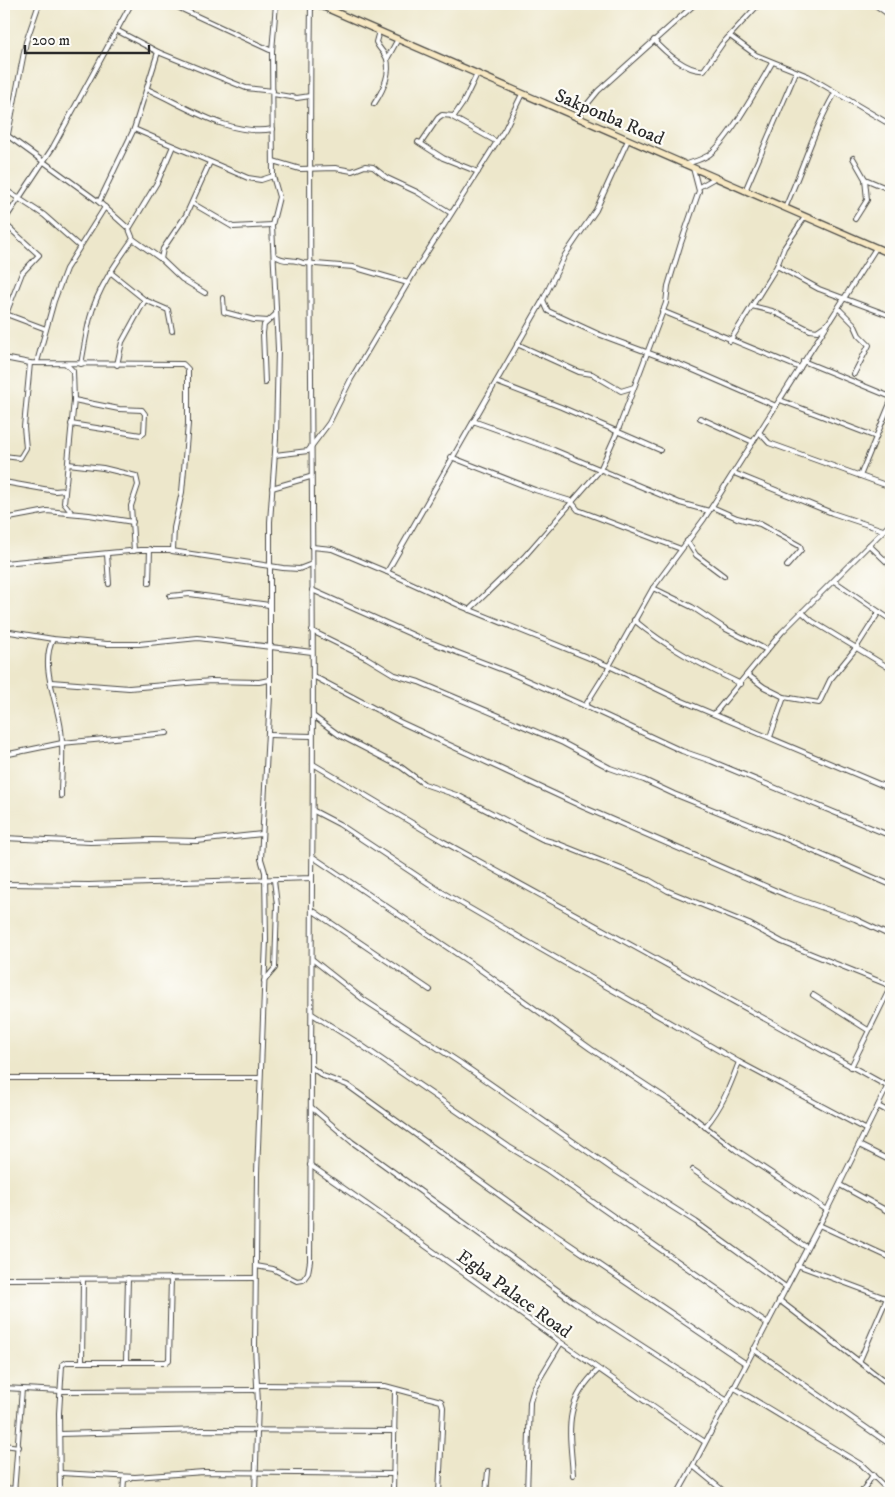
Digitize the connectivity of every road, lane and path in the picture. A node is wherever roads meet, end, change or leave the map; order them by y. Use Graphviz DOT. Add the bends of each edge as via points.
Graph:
graph roads {
  1 [pos="33,4"];
  2 [pos="131,4"];
  3 [pos="171,4"];
  4 [pos="276,4"];
  5 [pos="311,4"];
  6 [pos="317,4"];
  7 [pos="695,4"];
  8 [pos="759,4"];
  9 [pos="874,4"];
  10 [pos="39,5"];
  11 [pos="891,16"];
  12 [pos="118,31"];
  13 [pos="379,31"];
  14 [pos="730,36"];
  15 [pos="398,39"];
  16 [pos="654,40"];
  17 [pos="272,51"];
  18 [pos="158,52"];
  19 [pos="387,59"];
  20 [pos="772,63"];
  21 [pos="796,72"];
  22 [pos="477,74"];
  23 [pos="146,89"];
  24 [pos="272,92"];
  25 [pos="835,93"];
  26 [pos="522,94"];
  27 [pos="310,96"];
  28 [pos="374,104"];
  29 [pos="452,117"];
  30 [pos="576,118"];
  31 [pos="891,126"];
  32 [pos="134,129"];
  33 [pos="273,129"];
  34 [pos="6,133"];
  35 [pos="628,140"];
  36 [pos="497,142"];
  37 [pos="173,146"];
  38 [pos="853,158"];
  39 [pos="44,161"];
  40 [pos="210,162"];
  41 [pos="273,162"];
  42 [pos="685,165"];
  43 [pos="693,168"];
  44 [pos="311,170"];
  45 [pos="478,172"];
  46 [pos="273,176"];
  47 [pos="713,179"];
  48 [pos="865,179"];
  49 [pos="699,187"];
  50 [pos="4,189"];
  51 [pos="891,190"];
  52 [pos="745,191"];
  53 [pos="18,198"];
  54 [pos="99,202"];
  55 [pos="192,203"];
  56 [pos="106,206"];
  57 [pos="785,208"];
  58 [pos="451,213"];
  59 [pos="805,217"];
  60 [pos="856,218"];
  61 [pos="4,222"];
  62 [pos="272,224"];
  63 [pos="129,228"];
  64 [pos="133,239"];
  65 [pos="79,246"];
  66 [pos="876,248"];
  67 [pos="891,254"];
  68 [pos="274,255"];
  69 [pos="161,259"];
  70 [pos="310,262"];
  71 [pos="778,266"];
  72 [pos="110,272"];
  73 [pos="408,283"];
  74 [pos="205,293"];
  75 [pos="224,298"];
  76 [pos="846,299"];
  77 [pos="146,300"];
  78 [pos="543,300"];
  79 [pos="752,306"];
  80 [pos="839,309"];
  81 [pos="662,311"];
  82 [pos="5,314"];
  83 [pos="276,314"];
  84 [pos="891,316"];
  85 [pos="268,321"];
  86 [pos="829,324"];
  87 [pos="46,328"];
  88 [pos="172,331"];
  89 [pos="730,341"];
  90 [pos="517,344"];
  91 [pos="646,352"];
  92 [pos="40,353"];
  93 [pos="4,358"];
  94 [pos="37,362"];
  95 [pos="46,362"];
  96 [pos="803,362"];
  97 [pos="30,363"];
  98 [pos="66,364"];
  99 [pos="81,364"];
  100 [pos="117,365"];
  101 [pos="800,368"];
  102 [pos="854,374"];
  103 [pos="496,382"];
  104 [pos="265,383"];
  105 [pos="634,387"];
  106 [pos="891,396"];
  107 [pos="74,400"];
  108 [pos="780,400"];
  109 [pos="891,401"];
  110 [pos="776,406"];
  111 [pos="700,418"];
  112 [pos="473,421"];
  113 [pos="71,424"];
  114 [pos="618,430"];
  115 [pos="760,432"];
  116 [pos="876,437"];
  117 [pos="754,442"];
  118 [pos="311,449"];
  119 [pos="660,450"];
  120 [pos="275,455"];
  121 [pos="4,456"];
  122 [pos="451,457"];
  123 [pos="68,464"];
  124 [pos="600,470"];
  125 [pos="734,473"];
  126 [pos="860,476"];
  127 [pos="310,477"];
  128 [pos="4,482"];
  129 [pos="891,487"];
  130 [pos="272,488"];
  131 [pos="65,490"];
  132 [pos="571,501"];
  133 [pos="710,509"];
  134 [pos="71,512"];
  135 [pos="4,519"];
  136 [pos="133,522"];
  137 [pos="891,523"];
  138 [pos="883,530"];
  139 [pos="687,541"];
  140 [pos="869,544"];
  141 [pos="312,547"];
  142 [pos="150,549"];
  143 [pos="681,549"];
  144 [pos="134,550"];
  145 [pos="172,551"];
  146 [pos="107,554"];
  147 [pos="4,563"];
  148 [pos="312,564"];
  149 [pos="787,566"];
  150 [pos="891,566"];
  151 [pos="271,567"];
  152 [pos="387,572"];
  153 [pos="724,576"];
  154 [pos="834,581"];
  155 [pos="149,583"];
  156 [pos="109,584"];
  157 [pos="653,588"];
  158 [pos="312,590"];
  159 [pos="170,596"];
  160 [pos="269,606"];
  161 [pos="469,610"];
  162 [pos="802,612"];
  163 [pos="879,612"];
  164 [pos="634,620"];
  165 [pos="891,620"];
  166 [pos="4,631"];
  167 [pos="312,631"];
  168 [pos="53,639"];
  169 [pos="856,648"];
  170 [pos="269,649"];
  171 [pos="767,650"];
  172 [pos="312,652"];
  173 [pos="610,666"];
  174 [pos="891,669"];
  175 [pos="748,675"];
  176 [pos="313,676"];
  177 [pos="269,680"];
  178 [pos="51,682"];
  179 [pos="741,684"];
  180 [pos="784,696"];
  181 [pos="585,706"];
  182 [pos="714,714"];
  183 [pos="313,716"];
  184 [pos="167,733"];
  185 [pos="269,735"];
  186 [pos="312,736"];
  187 [pos="770,737"];
  188 [pos="62,743"];
  189 [pos="4,756"];
  190 [pos="313,764"];
  191 [pos="891,789"];
  192 [pos="61,796"];
  193 [pos="314,810"];
  194 [pos="262,834"];
  195 [pos="891,836"];
  196 [pos="4,838"];
  197 [pos="313,857"];
  198 [pos="312,878"];
  199 [pos="266,880"];
  200 [pos="274,880"];
  201 [pos="4,884"];
  202 [pos="891,885"];
  203 [pos="312,910"];
  204 [pos="891,936"];
  205 [pos="312,959"];
  206 [pos="264,981"];
  207 [pos="891,986"];
  208 [pos="430,990"];
  209 [pos="813,995"];
  210 [pos="312,1014"];
  211 [pos="868,1030"];
  212 [pos="739,1062"];
  213 [pos="851,1067"];
  214 [pos="312,1068"];
  215 [pos="4,1078"];
  216 [pos="260,1078"];
  217 [pos="891,1079"];
  218 [pos="887,1086"];
  219 [pos="878,1106"];
  220 [pos="311,1107"];
  221 [pos="891,1113"];
  222 [pos="705,1127"];
  223 [pos="865,1129"];
  224 [pos="859,1144"];
  225 [pos="891,1162"];
  226 [pos="310,1165"];
  227 [pos="693,1170"];
  228 [pos="840,1185"];
  229 [pos="828,1210"];
  230 [pos="891,1213"];
  231 [pos="819,1225"];
  232 [pos="806,1247"];
  233 [pos="891,1258"];
  234 [pos="798,1265"];
  235 [pos="256,1266"];
  236 [pos="4,1278"];
  237 [pos="128,1278"];
  238 [pos="171,1278"];
  239 [pos="255,1278"];
  240 [pos="83,1279"];
  241 [pos="786,1287"];
  242 [pos="889,1299"];
  243 [pos="779,1300"];
  244 [pos="766,1323"];
  245 [pos="561,1344"];
  246 [pos="753,1348"];
  247 [pos="860,1360"];
  248 [pos="126,1361"];
  249 [pos="82,1362"];
  250 [pos="746,1363"];
  251 [pos="598,1370"];
  252 [pos="257,1385"];
  253 [pos="891,1386"];
  254 [pos="733,1387"];
  255 [pos="4,1388"];
  256 [pos="22,1389"];
  257 [pos="257,1390"];
  258 [pos="396,1390"];
  259 [pos="61,1391"];
  260 [pos="726,1400"];
  261 [pos="256,1429"];
  262 [pos="395,1431"];
  263 [pos="60,1434"];
  264 [pos="705,1442"];
  265 [pos="4,1445"];
  266 [pos="891,1445"];
  267 [pos="19,1447"];
  268 [pos="693,1466"];
  269 [pos="488,1471"];
  270 [pos="60,1473"];
  271 [pos="195,1474"];
  272 [pos="255,1474"];
  273 [pos="394,1474"];
  274 [pos="873,1475"];
  275 [pos="573,1476"];
  276 [pos="4,1488"];
  277 [pos="14,1491"];
  278 [pos="60,1493"];
  279 [pos="123,1493"];
  280 [pos="255,1493"];
  281 [pos="394,1493"];
  282 [pos="439,1493"];
  283 [pos="486,1493"];
  284 [pos="527,1493"];
  285 [pos="678,1493"];
  286 [pos="726,1493"];
  287 [pos="861,1493"];
  288 [pos="891,1493"];
  1 -- 10 [label="street"];
  2 -- 12 [label="street"];
  3 -- 17 [label="street"];
  4 -- 17 [label="street"];
  5 -- 27 [label="street"];
  6 -- 13 [label="main road, Sakponba Road"];
  7 -- 16 [label="street"];
  8 -- 14 [label="street"];
  9 -- 11 [label="street"];
  10 -- 34 [label="street" via="26,42"];
  12 -- 18 [label="street"];
  12 -- 39 [label="street"];
  13 -- 15 [label="main road, Sakponba Road"];
  13 -- 19 [label="street" via="376,42"];
  14 -- 16 [label="street" via="707,66 700,70 672,56"];
  14 -- 20 [label="street"];
  15 -- 19 [label="street"];
  15 -- 22 [label="main road, Sakponba Road"];
  16 -- 30 [label="street" via="598,91"];
  17 -- 24 [label="street"];
  18 -- 23 [label="street"];
  18 -- 24 [label="street" via="246,88"];
  19 -- 28 [label="street" via="386,78"];
  20 -- 21 [label="street"];
  20 -- 42 [label="street" via="739,118 713,151"];
  21 -- 25 [label="street"];
  21 -- 52 [label="street"];
  22 -- 26 [label="main road, Sakponba Road"];
  22 -- 29 [label="street"];
  23 -- 32 [label="street"];
  23 -- 33 [label="street" via="226,126 257,132"];
  24 -- 27 [label="street" via="297,98"];
  24 -- 33 [label="street"];
  25 -- 31 [label="street"];
  25 -- 57 [label="street" via="820,120"];
  26 -- 30 [label="main road, Sakponba Road"];
  26 -- 36 [label="street"];
  27 -- 44 [label="street"];
  29 -- 36 [label="street"];
  29 -- 45 [label="street" via="442,115 438,118 420,143 443,158"];
  30 -- 35 [label="main road, Sakponba Road"];
  32 -- 37 [label="street"];
  32 -- 54 [label="street"];
  33 -- 41 [label="street"];
  34 -- 39 [label="street"];
  35 -- 42 [label="main road, Sakponba Road"];
  35 -- 78 [label="street" via="596,210 565,255"];
  36 -- 45 [label="street"];
  37 -- 40 [label="street"];
  37 -- 63 [label="street" via="158,181"];
  38 -- 48 [label="street"];
  39 -- 53 [label="street"];
  39 -- 54 [label="street"];
  40 -- 46 [label="street" via="248,178 261,180"];
  40 -- 55 [label="street"];
  41 -- 44 [label="street"];
  41 -- 46 [label="street"];
  42 -- 43 [label="main road, Sakponba Road"];
  43 -- 49 [label="street"];
  43 -- 52 [label="main road, Sakponba Road"];
  44 -- 58 [label="street" via="335,168 352,171 373,167"];
  44 -- 70 [label="street"];
  45 -- 58 [label="street"];
  46 -- 62 [label="street" via="279,197"];
  47 -- 49 [label="street"];
  48 -- 51 [label="street"];
  48 -- 60 [label="street" via="867,200"];
  49 -- 81 [label="street"];
  50 -- 53 [label="street"];
  52 -- 57 [label="main road, Sakponba Road"];
  53 -- 61 [label="street"];
  53 -- 65 [label="street" via="44,215"];
  54 -- 56 [label="street"];
  55 -- 62 [label="street" via="233,227"];
  55 -- 69 [label="street" via="169,239"];
  56 -- 63 [label="street"];
  56 -- 65 [label="street"];
  57 -- 59 [label="main road, Sakponba Road"];
  58 -- 73 [label="street"];
  59 -- 66 [label="main road, Sakponba Road"];
  59 -- 71 [label="street" via="784,248"];
  61 -- 82 [label="street" via="39,255 22,274"];
  62 -- 68 [label="street"];
  63 -- 64 [label="street"];
  64 -- 69 [label="street"];
  64 -- 72 [label="street"];
  65 -- 87 [label="street" via="66,269"];
  66 -- 67 [label="main road, Sakponba Road"];
  66 -- 76 [label="street"];
  68 -- 70 [label="street" via="281,260"];
  68 -- 83 [label="street"];
  69 -- 74 [label="street" via="182,279"];
  70 -- 73 [label="street" via="353,267"];
  70 -- 118 [label="street"];
  71 -- 76 [label="street" via="819,289"];
  71 -- 79 [label="street"];
  72 -- 77 [label="street"];
  72 -- 99 [label="street" via="90,317"];
  73 -- 118 [label="street"];
  75 -- 85 [label="street" via="224,312"];
  76 -- 80 [label="street"];
  76 -- 84 [label="street"];
  77 -- 88 [label="street" via="168,310"];
  77 -- 100 [label="street" via="122,342"];
  78 -- 90 [label="street"];
  78 -- 91 [label="street" via="548,311"];
  79 -- 86 [label="street" via="772,311 810,330 817,331"];
  79 -- 89 [label="street"];
  80 -- 86 [label="street"];
  80 -- 102 [label="street" via="868,345"];
  81 -- 89 [label="street"];
  81 -- 91 [label="street"];
  82 -- 87 [label="street"];
  83 -- 85 [label="street"];
  83 -- 120 [label="street"];
  85 -- 104 [label="street" via="263,333"];
  86 -- 96 [label="street"];
  87 -- 92 [label="street"];
  89 -- 101 [label="street"];
  90 -- 103 [label="street"];
  90 -- 105 [label="street" via="578,372 592,374 621,391"];
  91 -- 105 [label="street"];
  91 -- 110 [label="street"];
  92 -- 94 [label="street"];
  92 -- 95 [label="street"];
  93 -- 97 [label="street"];
  94 -- 95 [label="street"];
  94 -- 97 [label="street"];
  95 -- 98 [label="street"];
  96 -- 101 [label="street"];
  96 -- 106 [label="street"];
  97 -- 121 [label="street" via="25,450 20,458"];
  98 -- 99 [label="street"];
  98 -- 107 [label="street" via="73,371"];
  99 -- 100 [label="street"];
  100 -- 145 [label="street" via="180,363 188,369 186,451"];
  101 -- 108 [label="street"];
  103 -- 112 [label="street"];
  103 -- 114 [label="street"];
  105 -- 114 [label="street"];
  107 -- 113 [label="street"];
  107 -- 113 [label="street" via="118,409 142,410 145,414 144,433"];
  108 -- 110 [label="street"];
  108 -- 116 [label="street"];
  109 -- 116 [label="street"];
  110 -- 115 [label="street"];
  111 -- 117 [label="street"];
  112 -- 122 [label="street"];
  112 -- 124 [label="street"];
  113 -- 123 [label="street"];
  114 -- 119 [label="street"];
  114 -- 124 [label="street"];
  115 -- 117 [label="street"];
  115 -- 126 [label="street" via="769,443"];
  116 -- 126 [label="street"];
  117 -- 125 [label="street"];
  118 -- 120 [label="street"];
  118 -- 127 [label="street"];
  120 -- 130 [label="street"];
  122 -- 132 [label="street"];
  122 -- 152 [label="street"];
  123 -- 131 [label="street"];
  123 -- 136 [label="street" via="136,476 138,485 131,501"];
  124 -- 132 [label="street"];
  124 -- 133 [label="street" via="680,503"];
  125 -- 133 [label="street"];
  125 -- 138 [label="street"];
  126 -- 129 [label="street"];
  127 -- 130 [label="street"];
  127 -- 141 [label="street"];
  128 -- 131 [label="street"];
  130 -- 151 [label="street"];
  131 -- 134 [label="street" via="65,506"];
  132 -- 143 [label="street" via="578,510"];
  132 -- 161 [label="street" via="524,557"];
  133 -- 139 [label="street"];
  133 -- 149 [label="street" via="760,524 800,546 801,550"];
  134 -- 135 [label="street" via="47,511"];
  134 -- 136 [label="street"];
  136 -- 144 [label="street"];
  137 -- 138 [label="street"];
  138 -- 140 [label="street"];
  139 -- 143 [label="street"];
  139 -- 153 [label="street" via="696,555"];
  140 -- 150 [label="street"];
  140 -- 154 [label="street"];
  141 -- 148 [label="street"];
  141 -- 152 [label="street" via="332,549"];
  142 -- 144 [label="street"];
  142 -- 145 [label="street"];
  142 -- 155 [label="street"];
  143 -- 157 [label="street"];
  144 -- 146 [label="street"];
  145 -- 151 [label="street"];
  146 -- 147 [label="street"];
  146 -- 156 [label="street"];
  148 -- 151 [label="street" via="299,569"];
  148 -- 158 [label="street"];
  151 -- 160 [label="street"];
  152 -- 161 [label="street"];
  154 -- 162 [label="street"];
  154 -- 163 [label="street"];
  157 -- 164 [label="street"];
  157 -- 171 [label="street"];
  158 -- 167 [label="street"];
  158 -- 181 [label="street"];
  159 -- 160 [label="street" via="190,594"];
  160 -- 170 [label="street"];
  161 -- 173 [label="street"];
  162 -- 169 [label="street"];
  162 -- 171 [label="street"];
  163 -- 165 [label="street"];
  163 -- 169 [label="street"];
  164 -- 173 [label="street"];
  164 -- 179 [label="street" via="657,640 682,655"];
  166 -- 168 [label="street"];
  167 -- 172 [label="street"];
  167 -- 202 [label="street" via="395,675 419,682 563,743 610,768"];
  168 -- 170 [label="street" via="139,644 198,638"];
  168 -- 178 [label="street" via="49,647"];
  169 -- 174 [label="street"];
  169 -- 180 [label="street" via="830,680 819,703"];
  170 -- 172 [label="street"];
  170 -- 177 [label="street"];
  171 -- 175 [label="street"];
  172 -- 176 [label="street"];
  173 -- 181 [label="street"];
  173 -- 182 [label="street"];
  175 -- 179 [label="street"];
  175 -- 180 [label="street"];
  176 -- 183 [label="street"];
  176 -- 204 [label="street" via="400,722 583,807 786,895 855,919"];
  177 -- 178 [label="street" via="129,688"];
  177 -- 185 [label="street"];
  178 -- 188 [label="street"];
  179 -- 182 [label="street"];
  180 -- 187 [label="street"];
  181 -- 195 [label="street" via="682,751"];
  182 -- 187 [label="street"];
  183 -- 186 [label="street"];
  183 -- 207 [label="street" via="339,735 401,767 424,784 459,796 542,840 649,880 782,942"];
  184 -- 188 [label="street"];
  185 -- 186 [label="street"];
  185 -- 194 [label="street"];
  186 -- 190 [label="street"];
  187 -- 191 [label="street"];
  188 -- 189 [label="street"];
  188 -- 192 [label="street"];
  190 -- 193 [label="street"];
  190 -- 213 [label="street" via="444,842"];
  193 -- 197 [label="street"];
  193 -- 212 [label="street" via="440,891"];
  194 -- 196 [label="street" via="197,841 90,842"];
  194 -- 199 [label="street" via="261,860"];
  197 -- 198 [label="street"];
  197 -- 222 [label="street"];
  198 -- 200 [label="street"];
  198 -- 203 [label="street"];
  199 -- 200 [label="street"];
  199 -- 201 [label="street"];
  199 -- 206 [label="street"];
  200 -- 206 [label="street" via="277,905 275,968"];
  203 -- 205 [label="street"];
  203 -- 208 [label="street"];
  205 -- 210 [label="street"];
  205 -- 241 [label="street" via="364,1000 696,1222"];
  206 -- 216 [label="street"];
  207 -- 211 [label="street"];
  209 -- 211 [label="street"];
  210 -- 214 [label="street"];
  210 -- 244 [label="street" via="547,1170"];
  211 -- 213 [label="street"];
  212 -- 222 [label="street" via="726,1096"];
  212 -- 223 [label="street"];
  213 -- 218 [label="street"];
  214 -- 220 [label="street"];
  214 -- 250 [label="street" via="347,1085 541,1225"];
  215 -- 216 [label="street"];
  216 -- 235 [label="street"];
  217 -- 218 [label="street"];
  218 -- 219 [label="street"];
  219 -- 221 [label="street"];
  219 -- 223 [label="street"];
  220 -- 226 [label="street"];
  220 -- 260 [label="street" via="352,1142 574,1302"];
  222 -- 229 [label="street"];
  223 -- 224 [label="street"];
  224 -- 225 [label="street"];
  224 -- 228 [label="street"];
  226 -- 235 [label="street" via="308,1273 297,1281"];
  226 -- 245 [label="street, Egba Palace Road"];
  227 -- 232 [label="street"];
  228 -- 229 [label="street"];
  228 -- 230 [label="street"];
  229 -- 231 [label="street"];
  231 -- 232 [label="street"];
  231 -- 233 [label="street"];
  232 -- 234 [label="street"];
  234 -- 241 [label="street"];
  234 -- 242 [label="street"];
  235 -- 239 [label="street"];
  236 -- 240 [label="street"];
  237 -- 238 [label="street"];
  237 -- 240 [label="street"];
  237 -- 248 [label="street"];
  238 -- 239 [label="street"];
  238 -- 248 [label="street" via="170,1360"];
  239 -- 252 [label="street"];
  240 -- 249 [label="street"];
  241 -- 243 [label="street"];
  242 -- 247 [label="street"];
  243 -- 244 [label="street"];
  243 -- 247 [label="street"];
  244 -- 246 [label="street"];
  245 -- 251 [label="street, Egba Palace Road"];
  245 -- 284 [label="street" via="534,1388 530,1402"];
  246 -- 250 [label="street"];
  246 -- 266 [label="street"];
  247 -- 253 [label="street"];
  248 -- 249 [label="street"];
  249 -- 259 [label="street" via="62,1365"];
  250 -- 254 [label="street"];
  251 -- 264 [label="street, Egba Palace Road"];
  251 -- 275 [label="street" via="583,1387 569,1419"];
  252 -- 257 [label="street"];
  252 -- 258 [label="street" via="385,1386"];
  254 -- 260 [label="street"];
  254 -- 274 [label="street" via="862,1465"];
  255 -- 256 [label="street"];
  256 -- 259 [label="street"];
  256 -- 267 [label="street"];
  257 -- 259 [label="street"];
  257 -- 261 [label="street"];
  258 -- 262 [label="street"];
  258 -- 282 [label="street" via="441,1401"];
  259 -- 263 [label="street"];
  260 -- 264 [label="street"];
  261 -- 262 [label="street"];
  261 -- 263 [label="street"];
  261 -- 272 [label="street"];
  262 -- 273 [label="street"];
  263 -- 270 [label="street"];
  264 -- 268 [label="street"];
  265 -- 267 [label="street"];
  267 -- 277 [label="street"];
  268 -- 285 [label="street"];
  268 -- 286 [label="street"];
  269 -- 283 [label="street"];
  270 -- 272 [label="street" via="135,1477 204,1472"];
  270 -- 278 [label="street"];
  271 -- 279 [label="street" via="128,1478 124,1480"];
  272 -- 273 [label="street"];
  272 -- 280 [label="street"];
  273 -- 281 [label="street"];
  274 -- 287 [label="street"];
  274 -- 288 [label="street"];
  276 -- 277 [label="street"];
}
